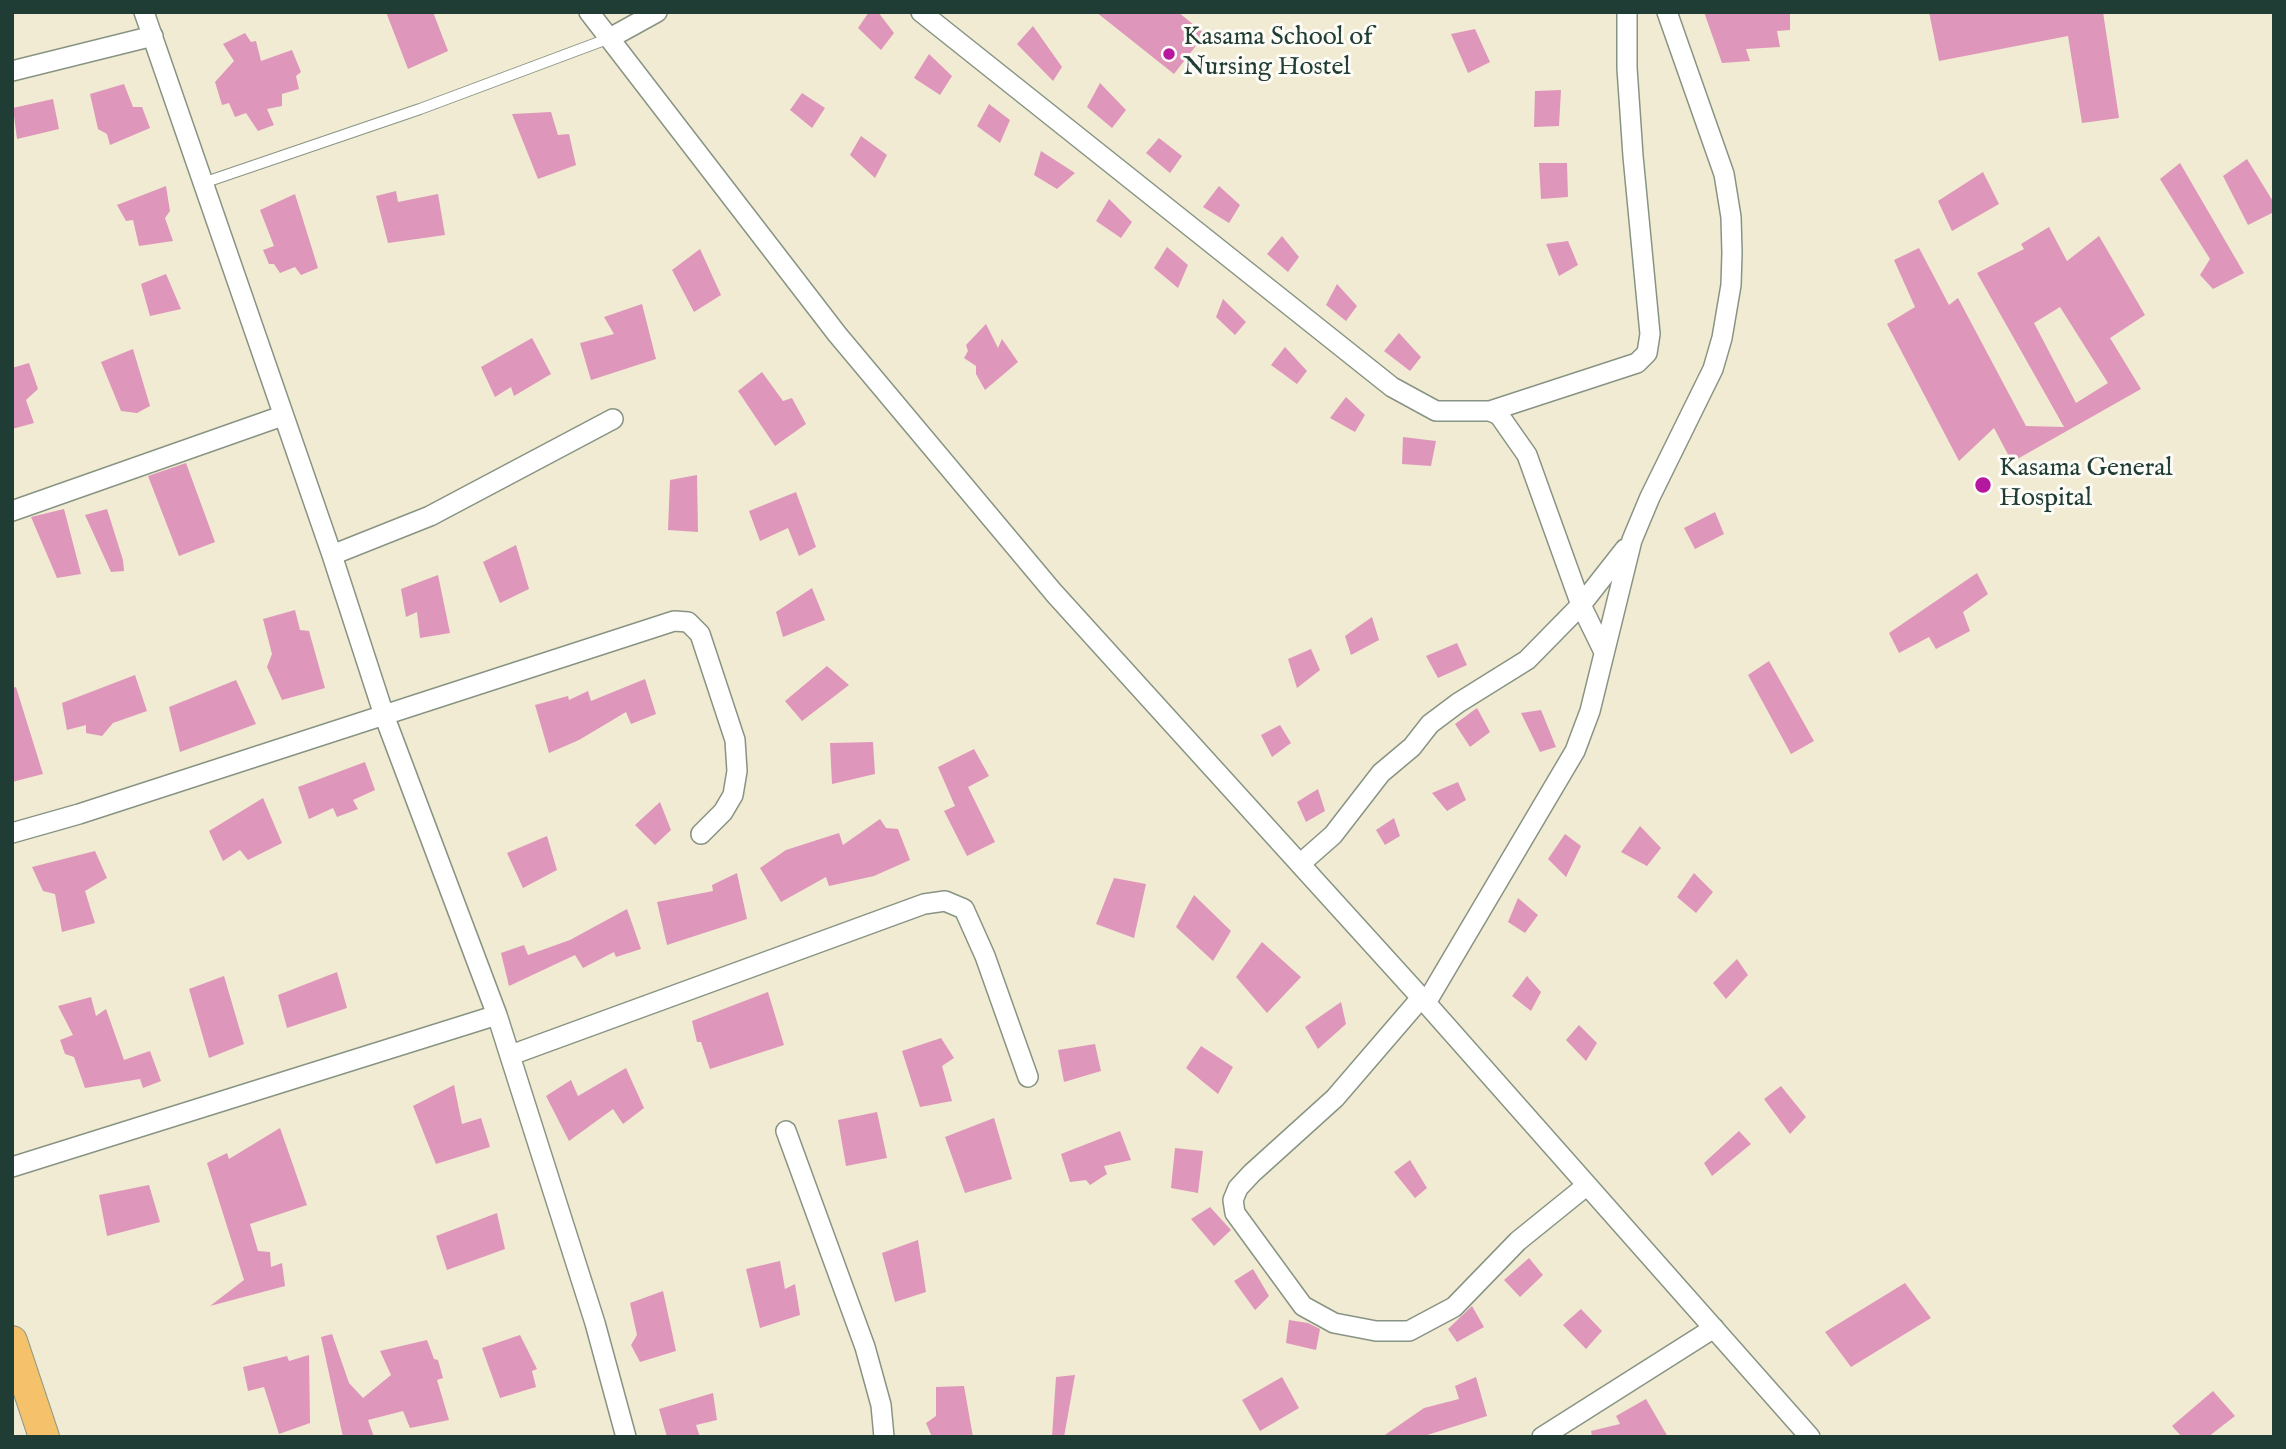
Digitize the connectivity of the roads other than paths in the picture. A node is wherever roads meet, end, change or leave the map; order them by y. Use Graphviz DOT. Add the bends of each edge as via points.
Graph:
graph roads {
  1 [pos="144,12"];
  2 [pos="589,12"];
  3 [pos="657,12"];
  4 [pos="921,12"];
  5 [pos="1627,12"];
  6 [pos="1667,12"];
  7 [pos="153,36"];
  8 [pos="610,38"];
  9 [pos="12,71"];
  10 [pos="203,183"];
  11 [pos="1490,411"];
  12 [pos="282,416"];
  13 [pos="613,419"];
  14 [pos="12,511"];
  15 [pos="1632,540"];
  16 [pos="332,555"];
  17 [pos="1581,605"];
  18 [pos="1604,652"];
  19 [pos="384,715"];
  20 [pos="12,833"];
  21 [pos="701,834"];
  22 [pos="1300,864"];
  23 [pos="1423,1001"];
  24 [pos="497,1015"];
  25 [pos="511,1055"];
  26 [pos="1028,1077"];
  27 [pos="786,1131"];
  28 [pos="12,1167"];
  29 [pos="1586,1186"];
  30 [pos="1714,1328"];
  31 [pos="12,1340"];
  32 [pos="44,1437"];
  33 [pos="626,1437"];
  34 [pos="884,1437"];
  35 [pos="1542,1437"];
  36 [pos="1810,1437"];
  1 -- 7 [label="street"];
  2 -- 8 [label="street"];
  3 -- 8 [label="street"];
  4 -- 11 [label="street" via="1392,387 1436,411"];
  5 -- 11 [label="street" via="1626,68 1650,334 1647,354 1637,363"];
  6 -- 15 [label="street" via="1724,174 1731,217 1731,285 1713,369"];
  7 -- 9 [label="street"];
  7 -- 10 [label="street"];
  8 -- 10 [label="lane"];
  8 -- 22 [label="street" via="836,334 1054,593"];
  10 -- 12 [label="street"];
  11 -- 17 [label="street" via="1508,425 1527,455"];
  12 -- 14 [label="street"];
  12 -- 16 [label="street"];
  13 -- 16 [label="street" via="430,516"];
  15 -- 17 [label="street"];
  15 -- 18 [label="street"];
  16 -- 19 [label="street"];
  17 -- 18 [label="street"];
  17 -- 22 [label="street" via="1527,660 1430,724 1412,747 1381,773 1334,835"];
  18 -- 23 [label="street" via="1575,751"];
  19 -- 20 [label="street"];
  19 -- 21 [label="street" via="646,629 688,622 700,634 718,679 735,740 737,772 733,795"];
  19 -- 24 [label="street"];
  22 -- 23 [label="street"];
  23 -- 29 [label="street"];
  23 -- 29 [label="street" via="1335,1098 1252,1173 1233,1200 1235,1213 1303,1306 1334,1323 1376,1331 1409,1331 1454,1307 1518,1241"];
  24 -- 25 [label="street"];
  24 -- 28 [label="street"];
  25 -- 26 [label="street" via="924,904 945,901 964,909"];
  25 -- 33 [label="street"];
  27 -- 34 [label="street" via="864,1347 881,1405"];
  29 -- 30 [label="street"];
  30 -- 35 [label="street"];
  30 -- 36 [label="street"];
  31 -- 32 [label="main road"];
}
